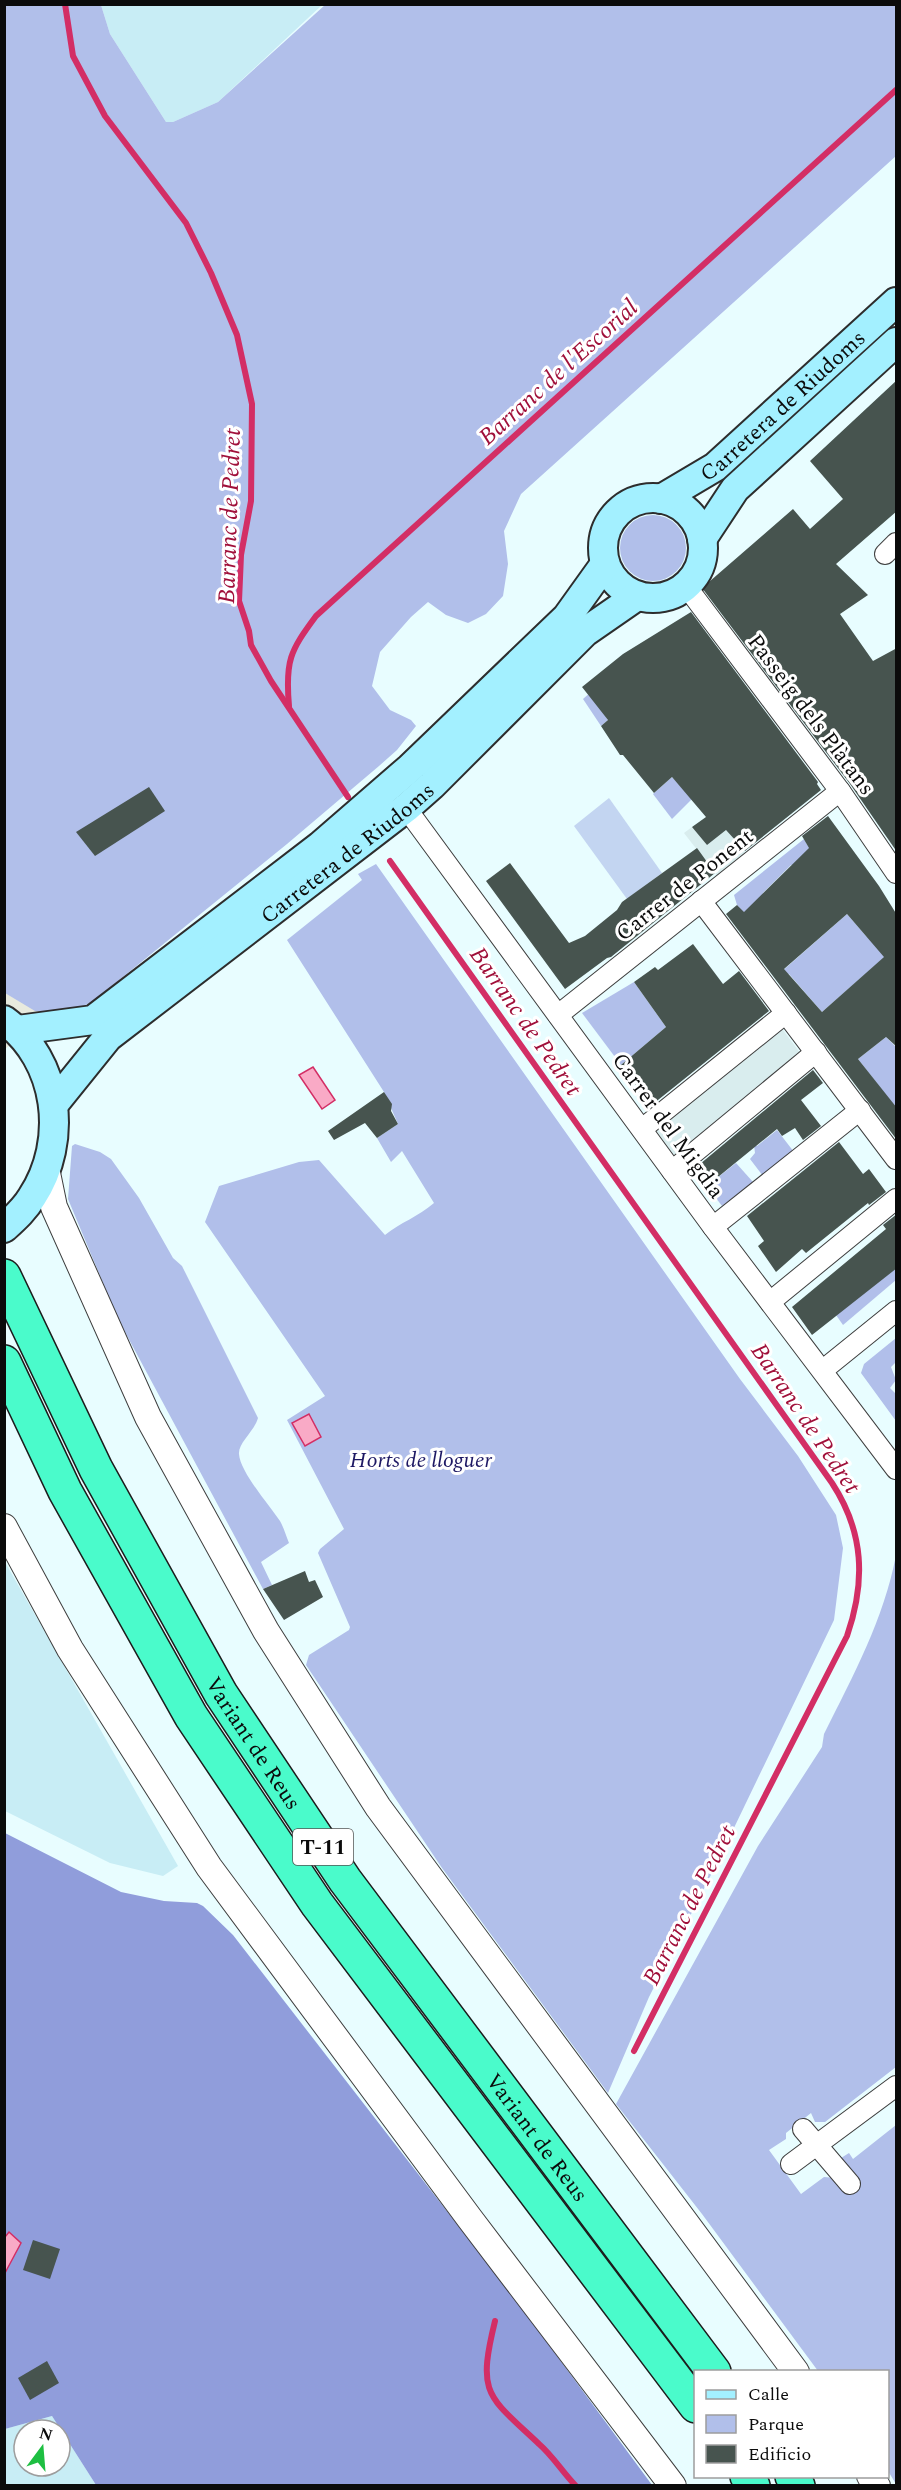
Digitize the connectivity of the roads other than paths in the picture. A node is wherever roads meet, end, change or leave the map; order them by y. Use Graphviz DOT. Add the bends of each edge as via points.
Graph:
graph roads {
  1 [pos="897,302"];
  2 [pos="897,342"];
  3 [pos="661,499"];
  4 [pos="702,539"];
  5 [pos="605,564"];
  6 [pos="686,586"];
  7 [pos="637,596"];
  8 [pos="840,791"];
  9 [pos="406,808"];
  10 [pos="897,873"];
  11 [pos="701,901"];
  12 [pos="786,1013"];
  13 [pos="558,1015"];
  14 [pos="11,1025"];
  15 [pos="816,1052"];
  16 [pos="54,1104"];
  17 [pos="860,1110"];
  18 [pos="642,1129"];
  19 [pos="897,1159"];
  20 [pos="46,1168"];
  21 [pos="672,1171"];
  22 [pos="897,1199"];
  23 [pos="713,1227"];
  24 [pos="4,1228"];
  25 [pos="4,1276"];
  26 [pos="770,1302"];
  27 [pos="897,1311"];
  28 [pos="4,1362"];
  29 [pos="823,1370"];
  30 [pos="897,1469"];
  31 [pos="4,1527"];
  32 [pos="897,2086"];
  33 [pos="803,2129"];
  34 [pos="817,2145"];
  35 [pos="791,2164"];
  36 [pos="850,2184"];
  37 [pos="712,2370"];
  38 [pos="795,2370"];
  39 [pos="694,2403"];
  40 [pos="673,2486"];
  1 -- 3 [label="main road, Carretera de Riudoms" via="715,467"];
  2 -- 4 [label="main road, Carretera de Riudoms" via="735,489"];
  3 -- 4 [label="main road" via="685,509 696,522"];
  3 -- 5 [label="main road" via="631,503 617,513 603,544"];
  4 -- 6 [label="main road" via="703,556 697,573"];
  5 -- 7 [label="main road" via="616,582"];
  5 -- 14 [label="main road, Carretera de Riudoms" via="567,617 410,768 320,846 93,1020"];
  6 -- 7 [label="main road" via="666,597"];
  6 -- 8 [label="street, Passeig dels Plàtans"];
  7 -- 9 [label="main road, Carretera de Riudoms" via="585,632"];
  8 -- 10 [label="street, Passeig dels Plàtans"];
  8 -- 11 [label="street, Carrer de Ponent"];
  9 -- 13 [label="street, Carrer del Migdia"];
  9 -- 16 [label="main road, Carretera de Riudoms" via="108,1037"];
  11 -- 12 [label="street"];
  11 -- 13 [label="street, Carrer de Ponent"];
  12 -- 15 [label="street"];
  12 -- 18 [label="street"];
  13 -- 18 [label="street, Carrer del Migdia"];
  14 -- 16 [label="main road" via="40,1062"];
  15 -- 17 [label="street"];
  15 -- 21 [label="street"];
  16 -- 20 [label="main road" via="53,1137"];
  17 -- 19 [label="street"];
  17 -- 23 [label="street"];
  18 -- 21 [label="street, Carrer del Migdia"];
  20 -- 24 [label="main road" via="33,1196"];
  20 -- 38 [label="street" via="54,1207 148,1417 266,1631 378,1807"];
  21 -- 23 [label="street, Carrer del Migdia"];
  22 -- 26 [label="street"];
  23 -- 26 [label="street, Carrer del Migdia"];
  25 -- 37 [label="highway, Variant de Reus / T-11" via="96,1469 221,1694 345,1880"];
  26 -- 29 [label="street, Carrer del Migdia"];
  27 -- 29 [label="street"];
  28 -- 39 [label="highway, Variant de Reus / T-11" via="65,1491 191,1716 317,1904"];
  29 -- 30 [label="street, Carrer del Migdia"];
  31 -- 40 [label="street" via="70,1649 209,1867"];
  32 -- 34 [label="street"];
  33 -- 34 [label="street"];
  34 -- 35 [label="street"];
  34 -- 36 [label="street"];
}
